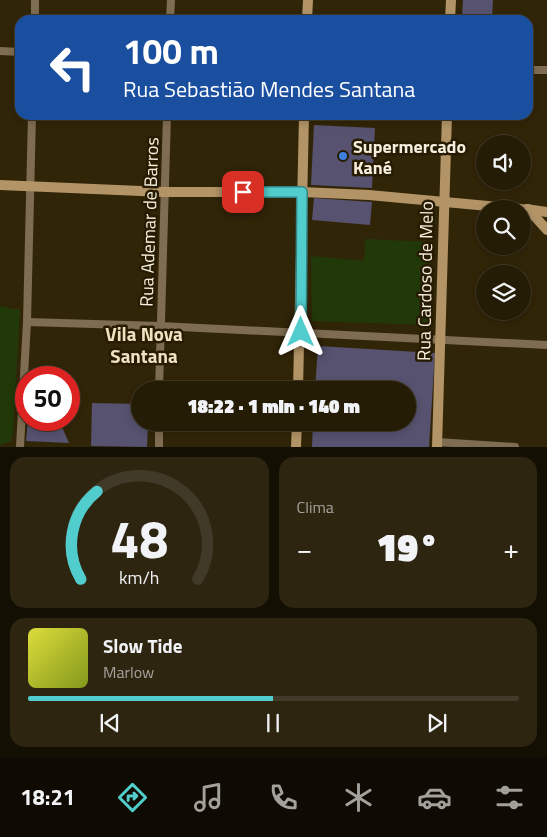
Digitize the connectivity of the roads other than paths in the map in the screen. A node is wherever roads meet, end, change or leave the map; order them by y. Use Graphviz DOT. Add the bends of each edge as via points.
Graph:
graph roads {
  1 [pos="35,0"];
  2 [pos="171,0"];
  3 [pos="308,0"];
  4 [pos="451,0"];
  5 [pos="35,15"];
  6 [pos="170,15"];
  7 [pos="307,15"];
  8 [pos="450,15"];
  9 [pos="0,51"];
  10 [pos="15,52"];
  11 [pos="533,70"];
  12 [pos="547,70"];
  13 [pos="32,120"];
  14 [pos="167,120"];
  15 [pos="304,120"];
  16 [pos="446,120"];
  17 [pos="0,185"];
  18 [pos="30,187"];
  19 [pos="164,192"];
  20 [pos="302,192"];
  21 [pos="443,201"];
  22 [pos="476,204"];
  23 [pos="531,210"];
  24 [pos="547,212"];
  25 [pos="531,215"];
  26 [pos="547,230"];
  27 [pos="27,322"];
  28 [pos="160,326"];
  29 [pos="301,332"];
  30 [pos="441,340"];
  31 [pos="547,345"];
  32 [pos="160,381"];
  33 [pos="298,381"];
  34 [pos="159,431"];
  35 [pos="297,431"];
  36 [pos="437,444"];
  37 [pos="20,447"];
  38 [pos="159,447"];
  39 [pos="296,447"];
  40 [pos="515,447"];
  1 -- 5 [label="street"];
  2 -- 6 [label="street"];
  3 -- 7 [label="street"];
  4 -- 8 [label="street"];
  9 -- 10 [label="street"];
  11 -- 12 [label="street"];
  13 -- 18 [label="street"];
  14 -- 19 [label="street, Rua Ademar de Barros"];
  15 -- 20 [label="street"];
  16 -- 21 [label="street, Rua Cardoso de Melo"];
  17 -- 18 [label="street"];
  18 -- 19 [label="street"];
  18 -- 27 [label="street"];
  19 -- 20 [label="street"];
  19 -- 28 [label="street, Rua Ademar de Barros"];
  20 -- 21 [label="street"];
  20 -- 29 [label="street"];
  21 -- 22 [label="street"];
  21 -- 30 [label="street, Rua Cardoso de Melo"];
  23 -- 24 [label="street"];
  25 -- 26 [label="street"];
  27 -- 28 [label="street"];
  27 -- 37 [label="street"];
  28 -- 29 [label="street"];
  28 -- 32 [label="street, Rua Ademar de Barros"];
  29 -- 30 [label="street"];
  29 -- 33 [label="street"];
  30 -- 31 [label="street"];
  30 -- 36 [label="street, Rua Cardoso de Melo"];
  34 -- 38 [label="street"];
  35 -- 39 [label="street"];
  36 -- 40 [label="street"];
}
